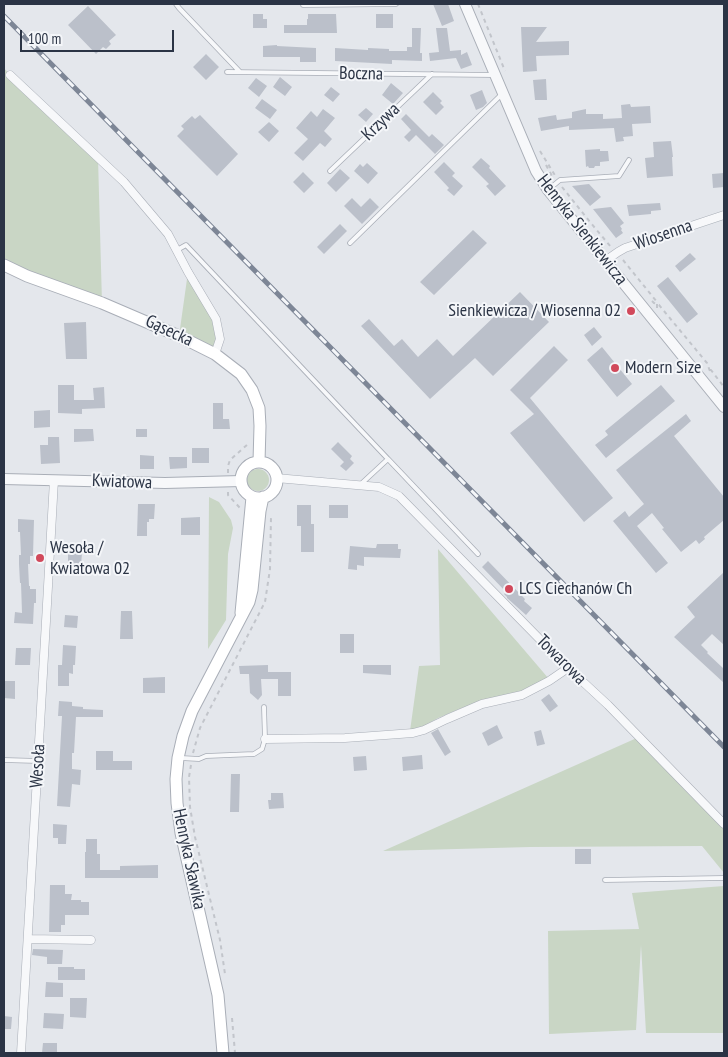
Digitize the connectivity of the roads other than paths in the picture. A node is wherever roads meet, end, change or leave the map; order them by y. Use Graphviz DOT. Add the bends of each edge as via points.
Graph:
graph roads {
  1 [pos="176,4"];
  2 [pos="303,4"];
  3 [pos="396,4"];
  4 [pos="465,4"];
  5 [pos="227,72"];
  6 [pos="240,72"];
  7 [pos="432,74"];
  8 [pos="499,74"];
  9 [pos="10,75"];
  10 [pos="503,94"];
  11 [pos="630,160"];
  12 [pos="330,171"];
  13 [pos="548,190"];
  14 [pos="724,215"];
  15 [pos="350,243"];
  16 [pos="177,250"];
  17 [pos="605,261"];
  18 [pos="4,266"];
  19 [pos="215,354"];
  20 [pos="723,395"];
  21 [pos="388,459"];
  22 [pos="259,462"];
  23 [pos="4,478"];
  24 [pos="276,478"];
  25 [pos="54,480"];
  26 [pos="241,481"];
  27 [pos="360,485"];
  28 [pos="257,497"];
  29 [pos="478,554"];
  30 [pos="568,668"];
  31 [pos="264,708"];
  32 [pos="265,739"];
  33 [pos="178,758"];
  34 [pos="4,760"];
  35 [pos="38,761"];
  36 [pos="724,824"];
  37 [pos="724,878"];
  38 [pos="605,880"];
  39 [pos="28,939"];
  40 [pos="91,940"];
  41 [pos="20,1053"];
  42 [pos="222,1053"];
  1 -- 6 [label="lane"];
  2 -- 3 [label="lane"];
  4 -- 8 [label="street, Henryka Sienkiewicza"];
  5 -- 6 [label="lane, Boczna"];
  6 -- 7 [label="lane, Boczna"];
  7 -- 8 [label="lane, Boczna"];
  7 -- 12 [label="lane, Krzywa"];
  8 -- 10 [label="street, Henryka Sienkiewicza"];
  9 -- 16 [label="street" via="124,182 168,234"];
  10 -- 13 [label="street, Henryka Sienkiewicza" via="536,171"];
  10 -- 15 [label="lane"];
  11 -- 13 [label="lane" via="619,176 557,182"];
  13 -- 17 [label="street, Henryka Sienkiewicza"];
  14 -- 17 [label="street, Wiosenna" via="614,251"];
  16 -- 19 [label="street" via="216,319 220,339"];
  16 -- 21 [label="lane" via="186,245"];
  17 -- 20 [label="street, Henryka Sienkiewicza"];
  18 -- 19 [label="main road, Gąsecka" via="142,319"];
  19 -- 22 [label="main road, Gąsecka" via="241,374 252,390 259,408"];
  21 -- 27 [label="lane"];
  21 -- 29 [label="lane"];
  22 -- 24 [label="main road" via="272,469"];
  22 -- 26 [label="main road" via="245,468"];
  23 -- 25 [label="street, Kwiatowa"];
  24 -- 27 [label="street"];
  24 -- 28 [label="main road" via="272,492"];
  25 -- 26 [label="street, Kwiatowa"];
  25 -- 35 [label="street, Wesoła"];
  26 -- 28 [label="main road" via="245,492"];
  27 -- 30 [label="street, Towarowa" via="379,487 399,496"];
  28 -- 33 [label="main road, Henryka Sławika" via="260,511 249,602 192,711"];
  30 -- 32 [label="street" via="522,695 482,704 413,733"];
  30 -- 36 [label="street, Towarowa"];
  31 -- 32 [label="lane"];
  32 -- 33 [label="lane" via="262,749 254,754"];
  33 -- 42 [label="main road, Henryka Sławika" via="176,779 181,834 218,995"];
  34 -- 35 [label="lane"];
  35 -- 39 [label="street, Wesoła"];
  37 -- 38 [label="lane"];
  39 -- 40 [label="street"];
  39 -- 41 [label="street, Wesoła"];
}
